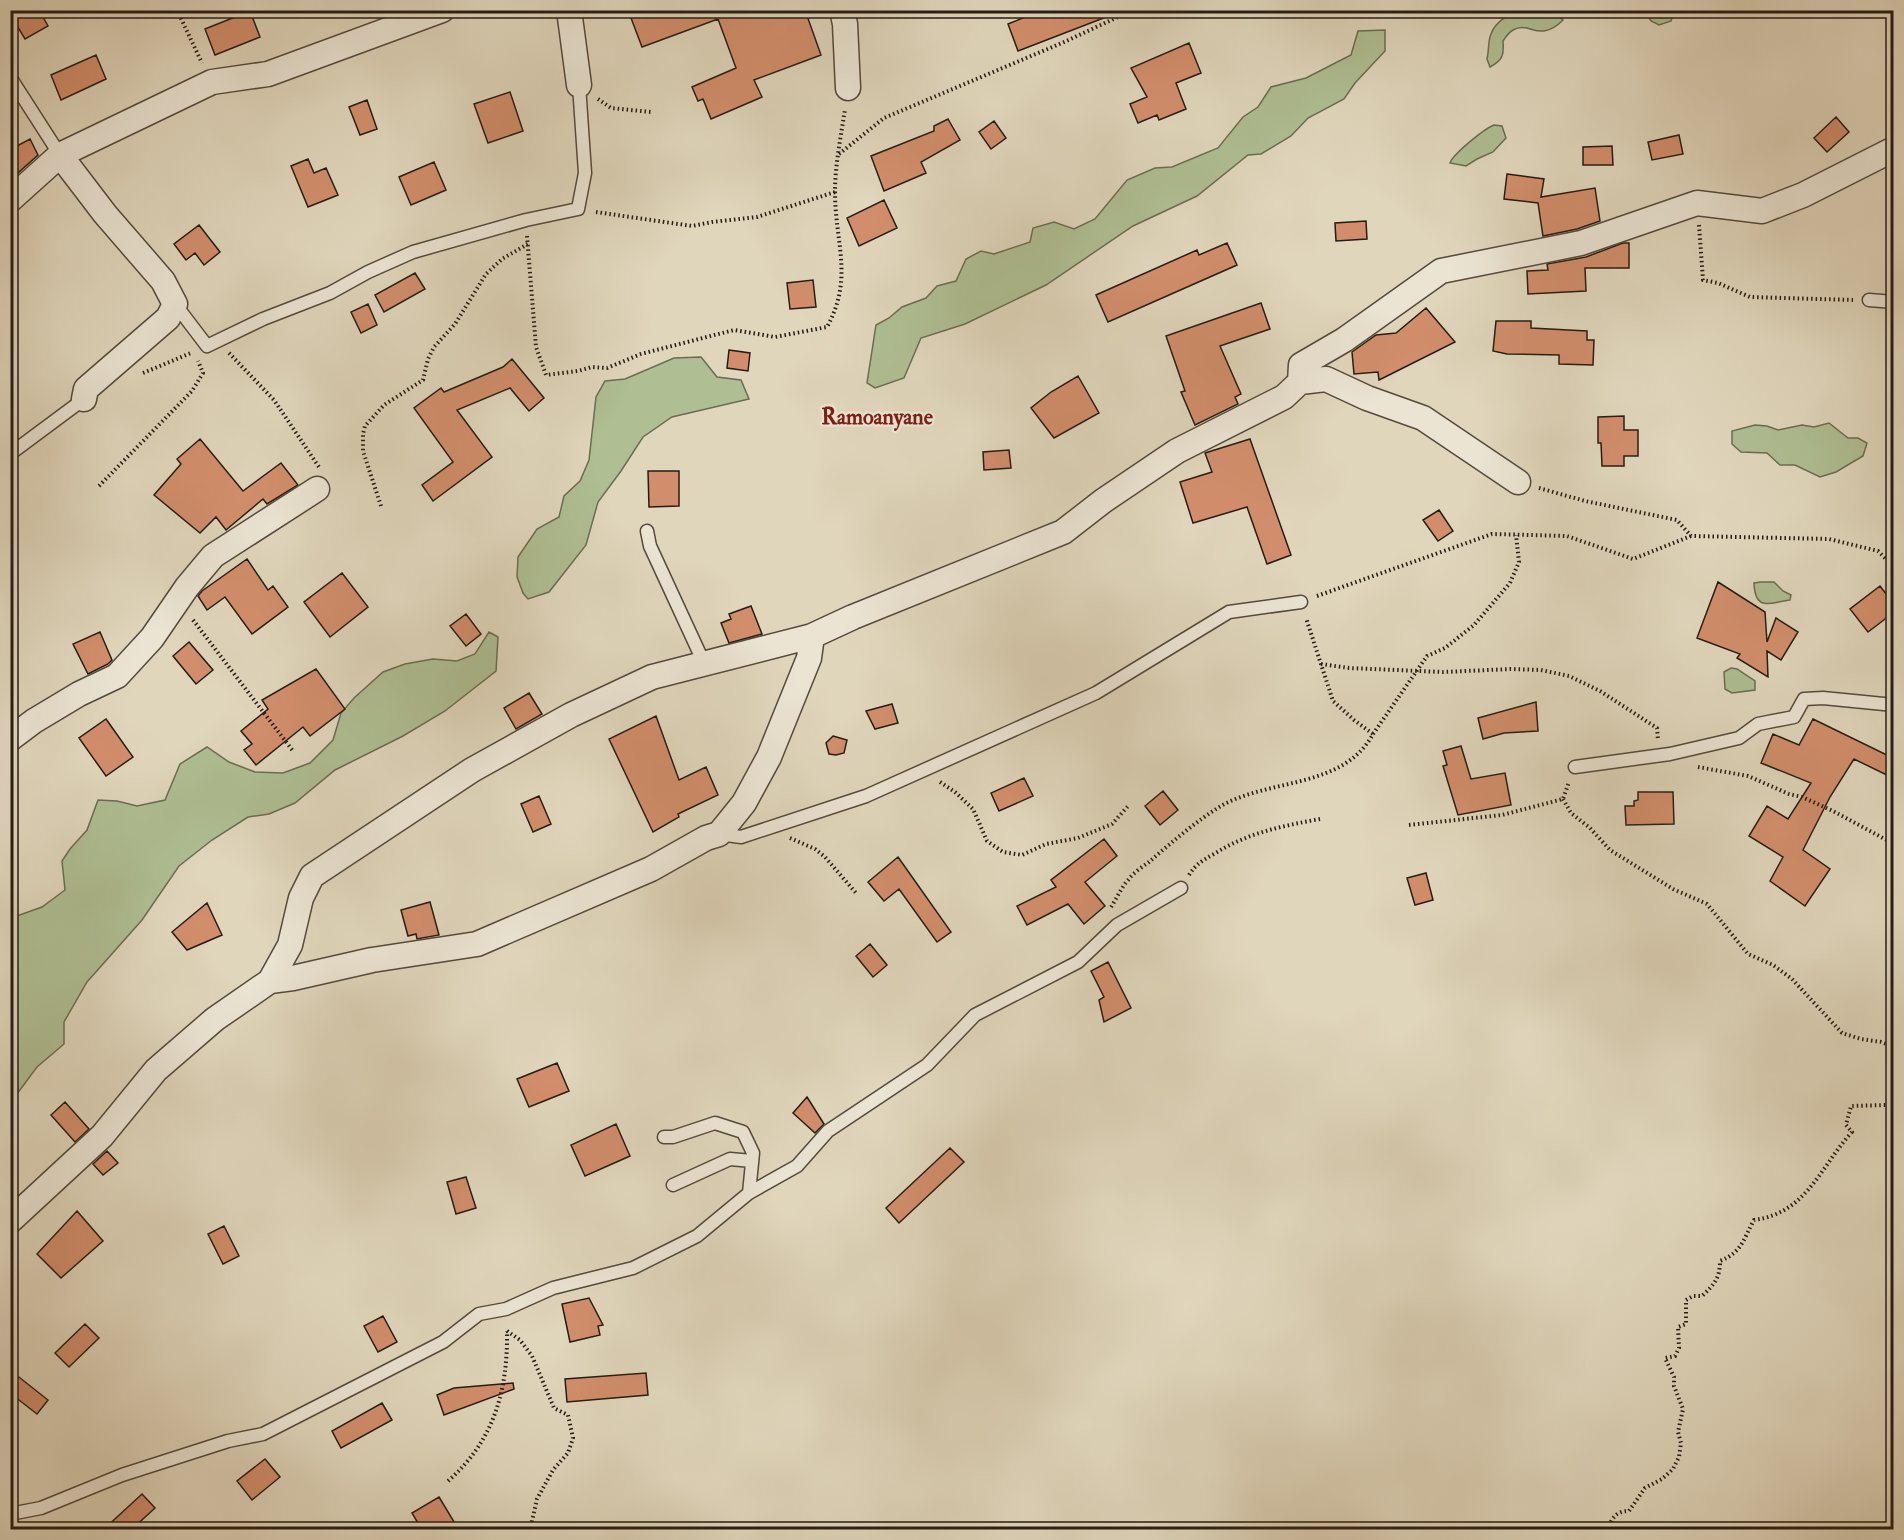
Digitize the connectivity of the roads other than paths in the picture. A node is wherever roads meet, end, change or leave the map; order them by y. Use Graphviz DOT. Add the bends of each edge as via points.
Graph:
graph roads {
  1 [pos="442,10"];
  2 [pos="569,10"];
  3 [pos="842,10"];
  4 [pos="10,77"];
  5 [pos="579,85"];
  6 [pos="848,87"];
  7 [pos="1893,149"];
  8 [pos="60,155"];
  9 [pos="10,200"];
  10 [pos="1869,300"];
  11 [pos="1893,302"];
  12 [pos="175,304"];
  13 [pos="1300,382"];
  14 [pos="84,399"];
  15 [pos="10,454"];
  16 [pos="1518,482"];
  17 [pos="318,489"];
  18 [pos="647,531"];
  19 [pos="1301,602"];
  20 [pos="812,636"];
  21 [pos="704,663"];
  22 [pos="1893,705"];
  23 [pos="10,739"];
  24 [pos="1575,767"];
  25 [pos="719,834"];
  26 [pos="1181,888"];
  27 [pos="270,981"];
  28 [pos="664,1137"];
  29 [pos="752,1161"];
  30 [pos="673,1185"];
  31 [pos="749,1193"];
  32 [pos="10,1221"];
  33 [pos="10,1514"];
  1 -- 8 [label="street" via="268,74 212,82"];
  2 -- 5 [label="street"];
  3 -- 6 [label="street"];
  4 -- 8 [label="lane"];
  5 -- 12 [label="lane" via="585,172 578,209 413,252 207,346"];
  7 -- 13 [label="street" via="1803,195 1762,211 1697,203 1581,243 1441,271 1344,340 1301,365"];
  8 -- 9 [label="street"];
  8 -- 12 [label="street" via="163,281"];
  10 -- 11 [label="lane"];
  12 -- 14 [label="street" via="168,318 86,388"];
  13 -- 16 [label="street" via="1326,379 1423,418"];
  13 -- 20 [label="street" via="1284,397 1177,451 1063,532"];
  14 -- 15 [label="lane"];
  17 -- 23 [label="street" via="213,555 152,638 117,675 34,721"];
  18 -- 21 [label="lane" via="650,546"];
  19 -- 25 [label="lane" via="1229,612 1096,693 866,796 741,837"];
  20 -- 21 [label="street"];
  20 -- 25 [label="street" via="809,658 769,756 744,803"];
  21 -- 27 [label="street" via="652,677 571,715 471,770 312,876 301,898 290,945"];
  22 -- 24 [label="lane" via="1804,699 1794,717 1758,724 1739,738 1665,755"];
  25 -- 27 [label="street" via="651,869 477,944"];
  26 -- 31 [label="lane" via="1112,929 1078,962 975,1015 927,1065 828,1131 797,1166"];
  27 -- 32 [label="street" via="215,1020 156,1071 102,1136"];
  28 -- 29 [label="lane" via="715,1123 743,1132 753,1153"];
  29 -- 30 [label="lane" via="730,1159"];
  29 -- 31 [label="lane"];
  31 -- 33 [label="lane" via="697,1236 633,1268 553,1288 506,1309 479,1314 443,1342 263,1434 228,1441 122,1475 41,1508"];
}
